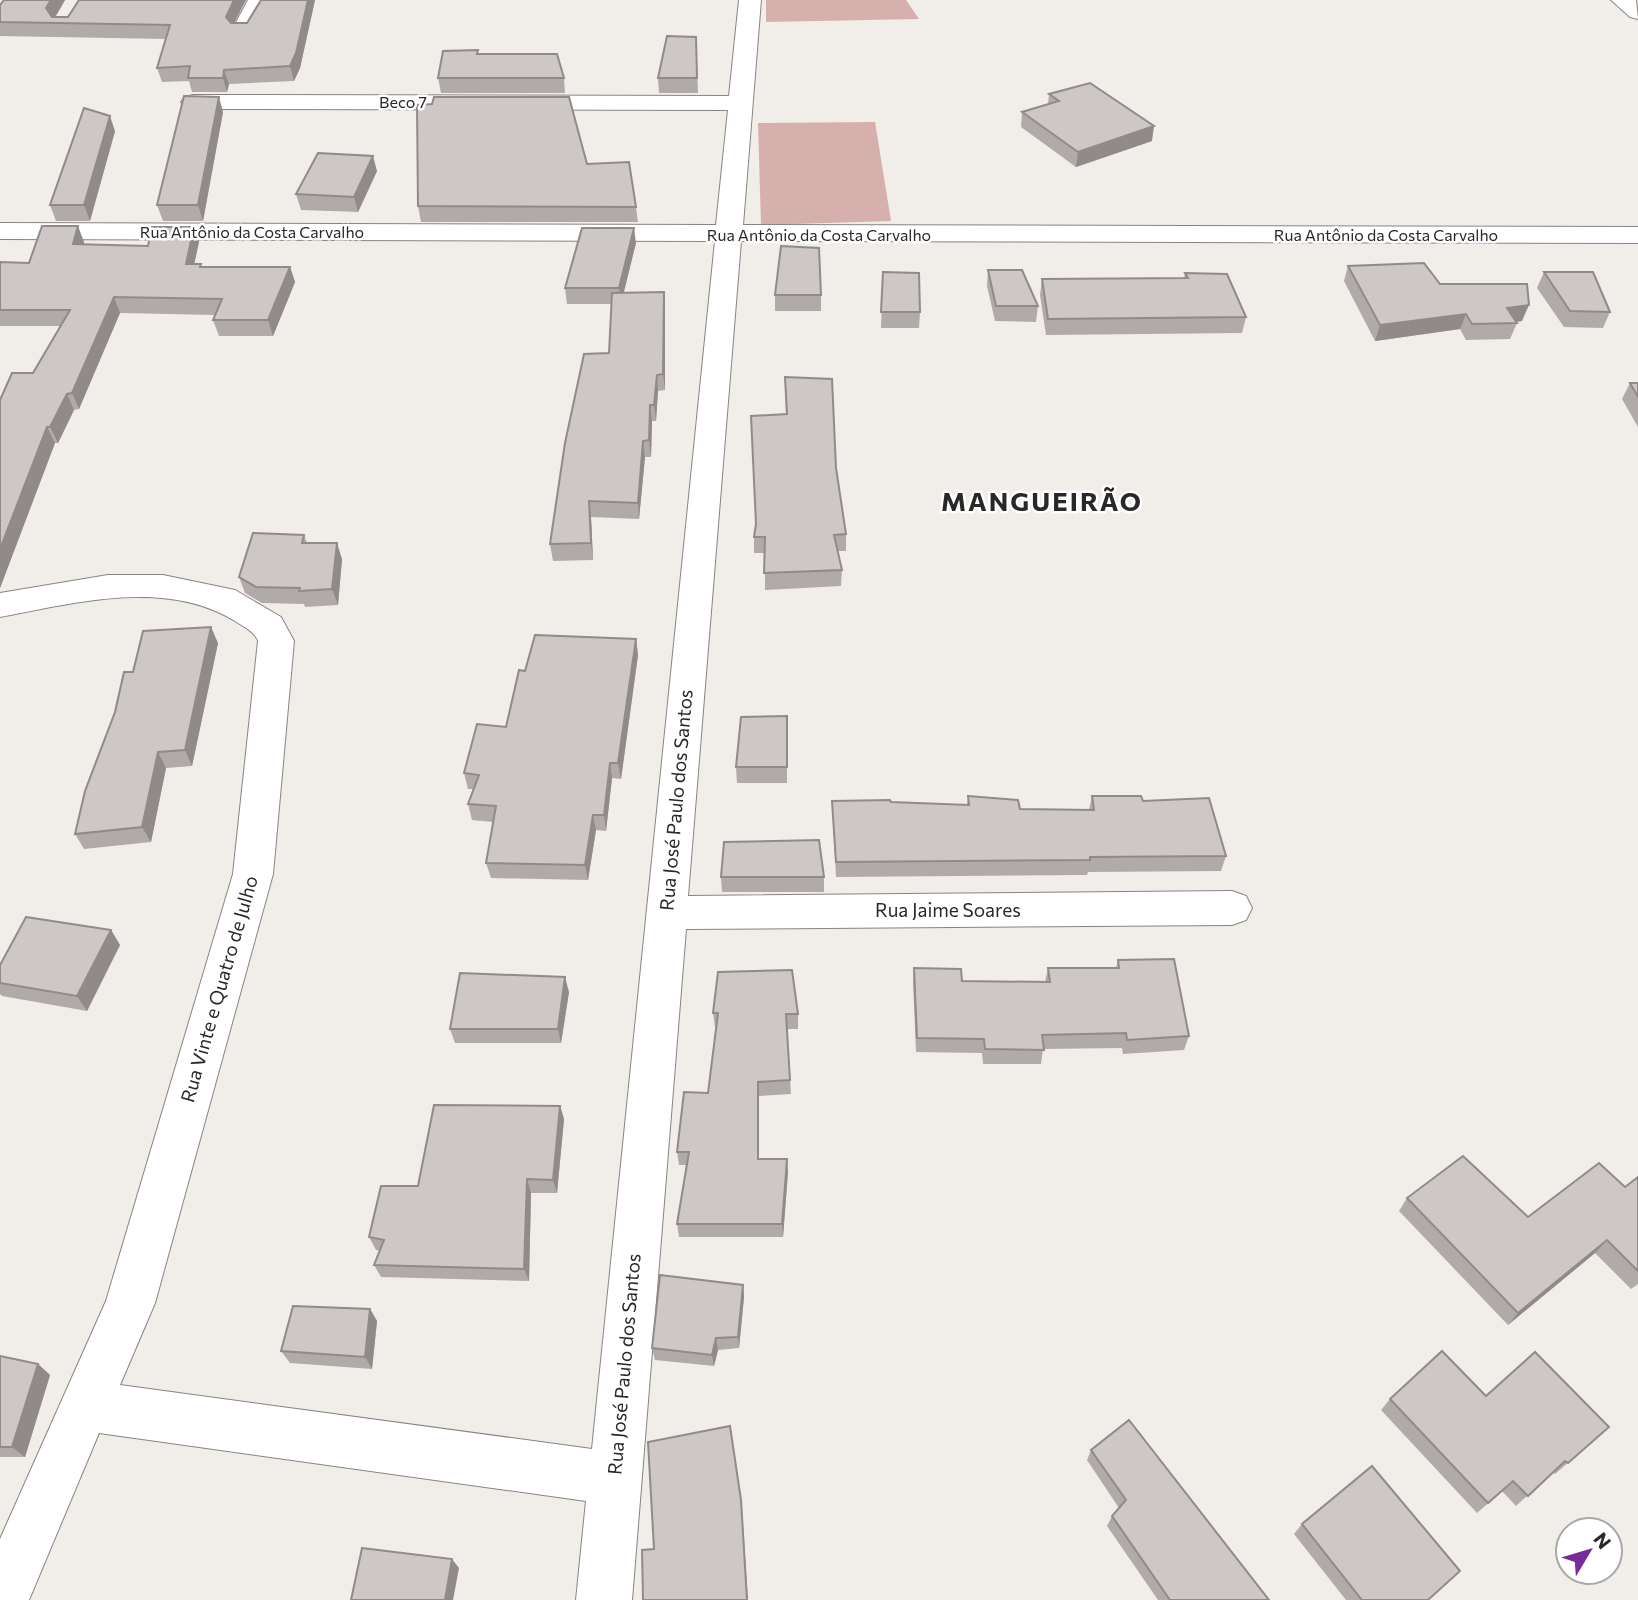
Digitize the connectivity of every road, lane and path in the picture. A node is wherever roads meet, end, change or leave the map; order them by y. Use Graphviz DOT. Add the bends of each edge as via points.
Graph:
graph roads {
  1 [pos="259,0"];
  2 [pos="750,0"];
  3 [pos="1622,0"];
  4 [pos="1638,12"];
  5 [pos="243,30"];
  6 [pos="194,102"];
  7 [pos="739,103"];
  8 [pos="0,231"];
  9 [pos="729,235"];
  10 [pos="1638,235"];
  11 [pos="0,605"];
  12 [pos="1232,908"];
  13 [pos="665,913"];
  14 [pos="86,1406"];
  15 [pos="614,1478"];
  16 [pos="1,1600"];
  17 [pos="604,1600"];
  1 -- 5 [label="street"];
  2 -- 7 [label="street, Rua José Paulo dos Santos"];
  3 -- 4 [label="street"];
  6 -- 7 [label="street, Beco 7"];
  7 -- 9 [label="street, Rua José Paulo dos Santos"];
  8 -- 9 [label="street, Rua Antônio da Costa Carvalho"];
  9 -- 10 [label="street, Rua Antônio da Costa Carvalho"];
  9 -- 13 [label="street, Rua José Paulo dos Santos"];
  11 -- 14 [label="street, Rua Vinte e Quatro de Julho" via="108,586 163,587 223,598 269,626 276,641 253,874 130,1303"];
  12 -- 13 [label="street, Rua Jaime Soares"];
  13 -- 15 [label="street, Rua José Paulo dos Santos"];
  14 -- 15 [label="street"];
  14 -- 16 [label="street, Rua Vinte e Quatro de Julho"];
  15 -- 17 [label="street, Rua José Paulo dos Santos"];
}
